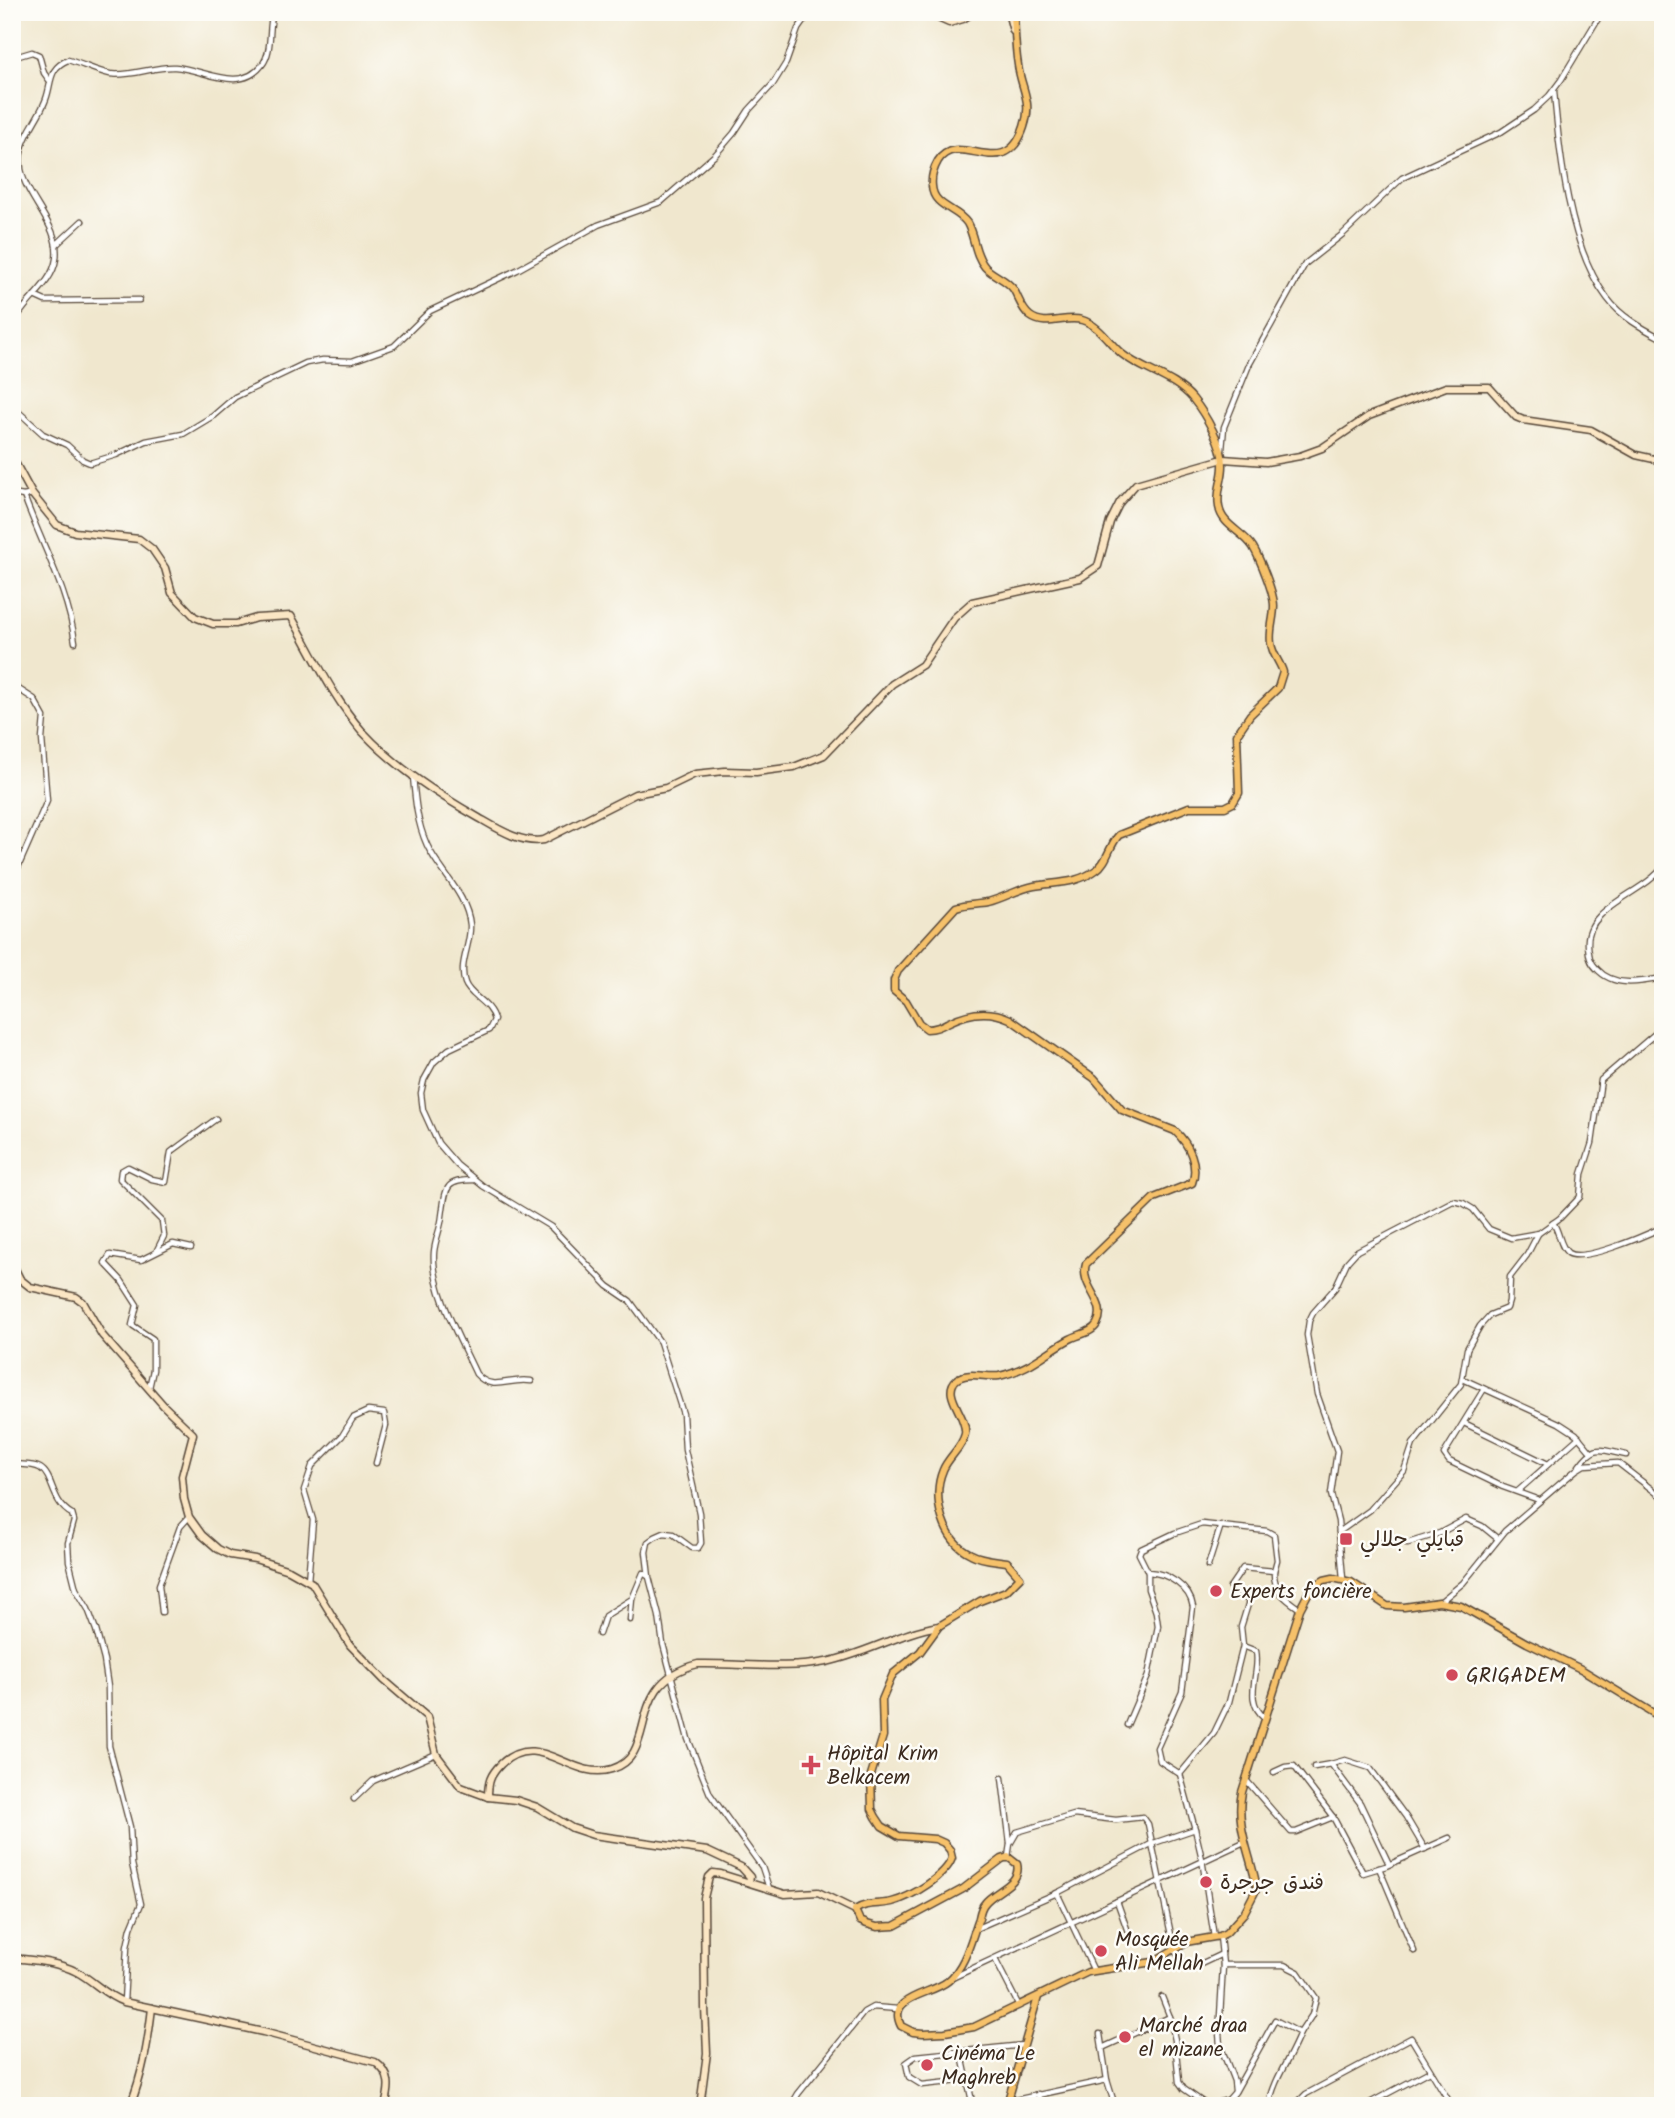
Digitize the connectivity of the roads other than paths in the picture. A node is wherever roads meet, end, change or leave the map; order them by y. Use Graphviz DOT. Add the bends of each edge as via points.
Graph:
graph roads {
  1 [pos="273,12"];
  2 [pos="810,12"];
  3 [pos="937,12"];
  4 [pos="974,12"];
  5 [pos="1008,12"];
  6 [pos="1014,12"];
  7 [pos="1602,12"];
  8 [pos="1015,37"];
  9 [pos="12,58"];
  10 [pos="49,81"];
  11 [pos="1554,89"];
  12 [pos="12,128"];
  13 [pos="22,148"];
  14 [pos="82,221"];
  15 [pos="56,245"];
  16 [pos="34,296"];
  17 [pos="139,300"];
  18 [pos="12,326"];
  19 [pos="1663,339"];
  20 [pos="12,406"];
  21 [pos="12,457"];
  22 [pos="1222,457"];
  23 [pos="1663,461"];
  24 [pos="12,494"];
  25 [pos="32,495"];
  26 [pos="24,496"];
  27 [pos="75,642"];
  28 [pos="12,685"];
  29 [pos="413,776"];
  30 [pos="1663,867"];
  31 [pos="12,881"];
  32 [pos="1663,978"];
  33 [pos="1663,1027"];
  34 [pos="216,1119"];
  35 [pos="475,1180"];
  36 [pos="1553,1223"];
  37 [pos="1663,1227"];
  38 [pos="1539,1233"];
  39 [pos="191,1248"];
  40 [pos="157,1250"];
  41 [pos="12,1263"];
  42 [pos="1463,1379"];
  43 [pos="531,1381"];
  44 [pos="149,1388"];
  45 [pos="1484,1389"];
  46 [pos="1464,1423"];
  47 [pos="1579,1437"];
  48 [pos="1591,1452"];
  49 [pos="1626,1455"];
  50 [pos="376,1463"];
  51 [pos="12,1464"];
  52 [pos="1548,1464"];
  53 [pos="1576,1470"];
  54 [pos="1518,1490"];
  55 [pos="1663,1498"];
  56 [pos="1539,1500"];
  57 [pos="189,1517"];
  58 [pos="1221,1525"];
  59 [pos="1339,1532"];
  60 [pos="1498,1539"];
  61 [pos="1384,1540"];
  62 [pos="1208,1566"];
  63 [pos="1274,1571"];
  64 [pos="1148,1572"];
  65 [pos="649,1577"];
  66 [pos="1343,1579"];
  67 [pos="308,1581"];
  68 [pos="632,1600"];
  69 [pos="1439,1602"];
  70 [pos="1300,1608"];
  71 [pos="162,1612"];
  72 [pos="630,1620"];
  73 [pos="939,1626"];
  74 [pos="599,1634"];
  75 [pos="1242,1646"];
  76 [pos="671,1675"];
  77 [pos="1265,1718"];
  78 [pos="1663,1719"];
  79 [pos="1127,1725"];
  80 [pos="436,1754"];
  81 [pos="1331,1764"];
  82 [pos="1314,1767"];
  83 [pos="1275,1772"];
  84 [pos="1180,1774"];
  85 [pos="1002,1778"];
  86 [pos="1246,1780"];
  87 [pos="488,1797"];
  88 [pos="354,1800"];
  89 [pos="1333,1817"];
  90 [pos="1195,1829"];
  91 [pos="1449,1838"];
  92 [pos="1244,1842"];
  93 [pos="1010,1844"];
  94 [pos="1151,1844"];
  95 [pos="1425,1849"];
  96 [pos="1008,1857"];
  97 [pos="1202,1859"];
  98 [pos="1389,1864"];
  99 [pos="1379,1868"];
  100 [pos="1160,1879"];
  101 [pos="749,1882"];
  102 [pos="769,1889"];
  103 [pos="1057,1893"];
  104 [pos="1117,1901"];
  105 [pos="855,1910"];
  106 [pos="1071,1923"];
  107 [pos="975,1929"];
  108 [pos="1126,1929"];
  109 [pos="1217,1937"];
  110 [pos="1174,1949"];
  111 [pos="1414,1951"];
  112 [pos="1222,1954"];
  113 [pos="12,1958"];
  114 [pos="995,1959"];
  115 [pos="1223,1965"];
  116 [pos="1094,1971"];
  117 [pos="951,1979"];
  118 [pos="1038,1997"];
  119 [pos="1162,1997"];
  120 [pos="124,2002"];
  121 [pos="1019,2007"];
  122 [pos="152,2008"];
  123 [pos="898,2009"];
  124 [pos="1170,2017"];
  125 [pos="1300,2033"];
  126 [pos="1100,2034"];
  127 [pos="1024,2045"];
  128 [pos="1102,2048"];
  129 [pos="961,2051"];
  130 [pos="1430,2071"];
  131 [pos="1015,2074"];
  132 [pos="967,2078"];
  133 [pos="1107,2080"];
  134 [pos="1235,2092"];
  135 [pos="1038,2094"];
  136 [pos="1006,2102"];
  137 [pos="1206,2105"];
  138 [pos="1450,2105"];
  139 [pos="130,2106"];
  140 [pos="385,2106"];
  141 [pos="700,2106"];
  142 [pos="791,2106"];
  143 [pos="973,2106"];
  144 [pos="995,2106"];
  145 [pos="1040,2106"];
  146 [pos="1115,2106"];
  147 [pos="1269,2106"];
  148 [pos="1294,2106"];
  149 [pos="1364,2106"];
  1 -- 10 [label="street" via="263,65 236,80 175,67 110,74 68,60 55,69"];
  2 -- 20 [label="street" via="773,84 715,155 661,202 598,225 430,311 394,346 352,361 306,363 234,397 183,434 146,441 90,463 43,434"];
  3 -- 4 [label="street" via="949,23"];
  5 -- 8 [label="street"];
  6 -- 8 [label="main road"];
  7 -- 11 [label="street"];
  8 -- 22 [label="main road" via="1029,106 1018,141 995,156 949,151 936,163 934,196 966,222 984,266 1013,288 1026,313 1040,321 1075,319 1093,325 1121,353 1184,390 1198,406"];
  9 -- 10 [label="street" via="32,52 39,55"];
  10 -- 13 [label="street" via="40,115"];
  11 -- 19 [label="street" via="1560,164 1583,250 1608,299 1637,326"];
  11 -- 22 [label="street" via="1517,123 1393,184 1305,264 1231,405"];
  12 -- 13 [label="street"];
  13 -- 15 [label="street" via="27,188"];
  14 -- 15 [label="street"];
  15 -- 16 [label="street" via="55,262"];
  16 -- 17 [label="street" via="45,301"];
  16 -- 18 [label="street"];
  21 -- 25 [label="street"];
  22 -- 23 [label="street" via="1266,462 1300,456 1322,448 1381,411 1446,387 1480,386 1489,387 1522,420 1591,430 1636,455"];
  22 -- 29 [label="street" via="1136,484 1110,522 1098,566 1080,578 972,602 954,618 922,665 892,684 824,755 794,767 695,774 666,788 635,794 535,841 497,828"];
  22 -- 73 [label="main road" via="1219,508 1253,547 1271,592 1275,608 1270,641 1283,672 1278,688 1237,734 1237,799 1225,807 1189,807 1119,835 1105,861 1083,878 956,907 894,980 894,991 927,1028 979,1013 1010,1019 1094,1078 1122,1110 1182,1136 1196,1174 1192,1183 1154,1198 1086,1264 1085,1281 1100,1308 1093,1329 1015,1371 965,1376 952,1387 965,1432 941,1476 943,1522 962,1549 983,1559 1007,1562 1020,1577 1006,1591"];
  24 -- 26 [label="street"];
  25 -- 26 [label="street"];
  25 -- 29 [label="street" via="66,529 139,539 152,549 165,568 172,593 195,617 213,624 236,624 291,616 361,730"];
  26 -- 27 [label="street" via="64,590"];
  28 -- 31 [label="street" via="34,699 44,718 47,801"];
  29 -- 35 [label="street" via="417,816 426,843 454,884 470,925 464,981 494,1020 489,1030 449,1049 434,1062 421,1093 423,1110 438,1143"];
  30 -- 32 [label="street" via="1654,879 1605,910 1587,934 1590,960 1611,979 1628,983"];
  33 -- 36 [label="street" via="1601,1080 1580,1197"];
  34 -- 40 [label="street" via="171,1152 166,1182 128,1167 121,1171 120,1179 162,1221 164,1236"];
  35 -- 43 [label="street" via="457,1180 445,1193 434,1252 435,1272 476,1374 490,1384"];
  35 -- 65 [label="street" via="551,1227 608,1286 630,1301 660,1342 683,1415 701,1543 692,1548 673,1534 654,1537 646,1552"];
  36 -- 37 [label="street" via="1562,1247 1579,1256"];
  36 -- 38 [label="street"];
  38 -- 42 [label="street" via="1510,1277 1507,1308 1490,1315 1467,1349"];
  38 -- 59 [label="street" via="1501,1236 1473,1209 1453,1201 1357,1251 1347,1262 1335,1288 1313,1313 1307,1335 1317,1394 1337,1451 1331,1494"];
  39 -- 40 [label="street" via="173,1244"];
  40 -- 44 [label="street" via="141,1260 110,1255 105,1262 137,1305 132,1325 153,1339"];
  41 -- 44 [label="street" via="24,1284 83,1302 102,1335"];
  42 -- 45 [label="street"];
  42 -- 59 [label="street" via="1413,1444 1394,1483 1370,1510"];
  44 -- 57 [label="street" via="193,1434 182,1476"];
  45 -- 46 [label="street"];
  45 -- 47 [label="street"];
  46 -- 52 [label="street"];
  46 -- 54 [label="street" via="1444,1454 1503,1487"];
  47 -- 48 [label="street"];
  47 -- 52 [label="street"];
  48 -- 49 [label="street"];
  48 -- 53 [label="street"];
  50 -- 67 [label="street" via="386,1425 384,1413 368,1411 353,1418 312,1466 304,1490 313,1520"];
  51 -- 120 [label="street" via="38,1466 72,1514 69,1561 104,1660 109,1746 130,1827 141,1904 127,1947"];
  52 -- 54 [label="street"];
  53 -- 55 [label="street" via="1584,1465 1618,1463"];
  53 -- 56 [label="street"];
  54 -- 56 [label="street"];
  56 -- 60 [label="street"];
  57 -- 67 [label="street" via="202,1535 230,1555 289,1570"];
  57 -- 71 [label="street" via="180,1527 159,1585"];
  58 -- 62 [label="street"];
  58 -- 63 [label="street" via="1274,1535"];
  58 -- 64 [label="street" via="1202,1524 1146,1545 1139,1554"];
  59 -- 66 [label="street"];
  60 -- 61 [label="street" via="1466,1519 1408,1543"];
  60 -- 69 [label="street" via="1463,1583"];
  63 -- 70 [label="street" via="1276,1588"];
  63 -- 75 [label="street" via="1243,1569 1230,1587 1249,1601 1241,1628"];
  64 -- 79 [label="street" via="1157,1634 1148,1676"];
  64 -- 84 [label="street" via="1181,1585 1193,1607 1182,1692 1157,1748 1160,1760"];
  65 -- 68 [label="street" via="643,1573"];
  65 -- 76 [label="street"];
  66 -- 69 [label="main road" via="1387,1606"];
  66 -- 70 [label="main road" via="1318,1583"];
  67 -- 80 [label="street" via="350,1645 427,1717"];
  68 -- 72 [label="street"];
  68 -- 74 [label="street" via="606,1616"];
  69 -- 78 [label="main road" via="1477,1614"];
  70 -- 77 [label="main road"];
  73 -- 76 [label="street" via="826,1662 698,1664"];
  73 -- 105 [label="main road" via="920,1652 893,1674 887,1687 881,1710 883,1736 871,1775 872,1809 890,1833 935,1839 944,1843 952,1858 945,1872 923,1887 894,1902"];
  75 -- 77 [label="street" via="1256,1650 1253,1698"];
  75 -- 84 [label="street" via="1229,1702 1214,1733"];
  76 -- 87 [label="street" via="654,1693 639,1742 624,1763 597,1771 534,1750 520,1752 492,1774"];
  76 -- 102 [label="street" via="688,1739 710,1794 762,1867"];
  77 -- 86 [label="main road"];
  80 -- 87 [label="street" via="461,1787"];
  80 -- 88 [label="street" via="373,1780"];
  81 -- 82 [label="street"];
  81 -- 95 [label="street" via="1345,1760 1370,1768"];
  81 -- 98 [label="street" via="1360,1803"];
  83 -- 89 [label="street" via="1294,1766"];
  84 -- 90 [label="street"];
  85 -- 93 [label="street"];
  86 -- 89 [label="street" via="1291,1832"];
  86 -- 92 [label="main road" via="1239,1811"];
  87 -- 101 [label="street" via="537,1807 593,1835 707,1851 741,1867"];
  89 -- 99 [label="street" via="1363,1873"];
  90 -- 94 [label="street"];
  90 -- 97 [label="street"];
  91 -- 95 [label="street"];
  92 -- 97 [label="street"];
  92 -- 109 [label="main road" via="1257,1888 1233,1928"];
  93 -- 94 [label="street" via="1017,1832 1080,1814 1116,1820 1143,1817 1149,1824"];
  93 -- 96 [label="street"];
  94 -- 100 [label="street"];
  94 -- 103 [label="street"];
  95 -- 98 [label="street"];
  96 -- 105 [label="main road" via="894,1926 867,1924"];
  96 -- 107 [label="main road" via="1017,1864 1017,1875 984,1904"];
  97 -- 100 [label="street"];
  97 -- 109 [label="street"];
  98 -- 99 [label="street"];
  99 -- 111 [label="street"];
  100 -- 104 [label="street"];
  100 -- 110 [label="street"];
  101 -- 102 [label="street"];
  101 -- 141 [label="street" via="716,1873 706,1882 707,2053"];
  102 -- 105 [label="street" via="785,1894 818,1892"];
  103 -- 106 [label="street"];
  103 -- 107 [label="street"];
  104 -- 106 [label="street"];
  104 -- 108 [label="street"];
  106 -- 114 [label="street"];
  106 -- 116 [label="street"];
  107 -- 117 [label="main road"];
  109 -- 110 [label="main road" via="1193,1940"];
  109 -- 112 [label="street"];
  110 -- 112 [label="street" via="1188,1970"];
  110 -- 116 [label="main road" via="1147,1964"];
  112 -- 115 [label="street"];
  113 -- 120 [label="street" via="76,1972"];
  114 -- 117 [label="street"];
  114 -- 121 [label="street"];
  115 -- 125 [label="street" via="1284,1965 1298,1972 1316,1998"];
  115 -- 134 [label="street" via="1220,2045"];
  116 -- 118 [label="main road"];
  117 -- 123 [label="main road"];
  118 -- 121 [label="main road"];
  118 -- 127 [label="main road"];
  119 -- 124 [label="street"];
  120 -- 122 [label="street"];
  121 -- 123 [label="main road" via="974,2027 923,2033 901,2026"];
  122 -- 139 [label="street" via="148,2049"];
  122 -- 140 [label="street" via="375,2062 389,2079"];
  123 -- 142 [label="street" via="873,2007 864,2012"];
  124 -- 128 [label="street"];
  124 -- 137 [label="street" via="1179,2082"];
  125 -- 134 [label="street" via="1275,2020"];
  125 -- 147 [label="street"];
  126 -- 128 [label="street"];
  127 -- 129 [label="street"];
  127 -- 131 [label="main road"];
  128 -- 133 [label="street"];
  129 -- 132 [label="street"];
  129 -- 132 [label="street" via="916,2056 906,2063 907,2071 922,2085"];
  130 -- 138 [label="street"];
  130 -- 148 [label="street" via="1411,2038 1306,2094"];
  130 -- 149 [label="street"];
  131 -- 132 [label="street"];
  131 -- 136 [label="main road"];
  132 -- 143 [label="street"];
  133 -- 135 [label="street"];
  133 -- 146 [label="street"];
  134 -- 137 [label="street" via="1228,2100"];
  135 -- 136 [label="street"];
  135 -- 145 [label="street"];
  136 -- 144 [label="main road"];
}
